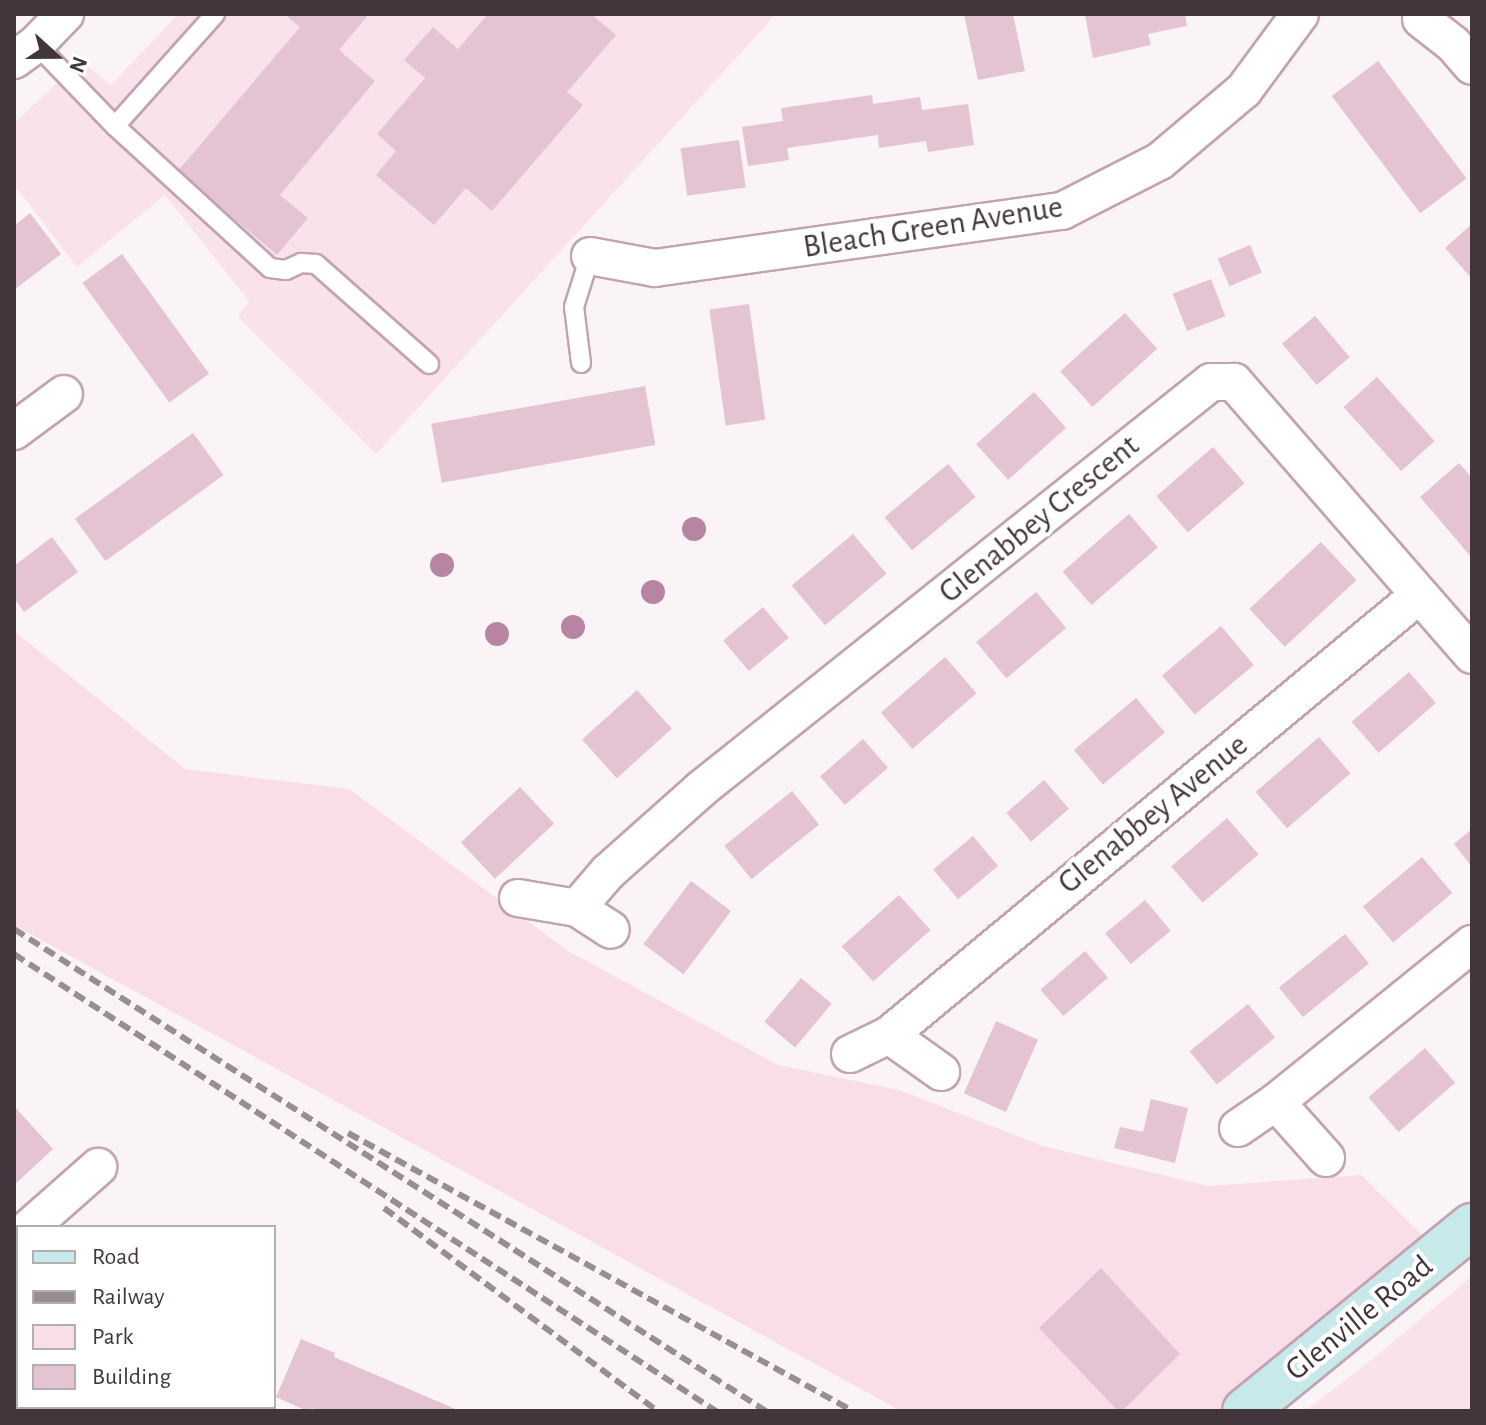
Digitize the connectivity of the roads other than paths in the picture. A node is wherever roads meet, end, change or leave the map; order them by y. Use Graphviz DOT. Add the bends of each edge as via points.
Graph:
graph roads {
  1 [pos="65,14"];
  2 [pos="215,14"];
  3 [pos="1300,14"];
  4 [pos="1421,19"];
  5 [pos="25,52"];
  6 [pos="1472,66"];
  7 [pos="115,126"];
  8 [pos="590,256"];
  9 [pos="581,363"];
  10 [pos="429,364"];
  11 [pos="64,394"];
  12 [pos="14,431"];
  13 [pos="1419,595"];
  14 [pos="1472,655"];
  15 [pos="518,898"];
  16 [pos="577,908"];
  17 [pos="611,930"];
  18 [pos="1472,944"];
  19 [pos="889,1035"];
  20 [pos="850,1054"];
  21 [pos="941,1072"];
  22 [pos="1276,1102"];
  23 [pos="1238,1128"];
  24 [pos="1326,1158"];
  25 [pos="98,1167"];
  26 [pos="32,1225"];
  27 [pos="1472,1226"];
  28 [pos="1245,1411"];
  1 -- 5 [label="street"];
  2 -- 7 [label="lane"];
  3 -- 8 [label="street, Bleach Green Avenue" via="1244,90 1160,161 1062,211 655,268"];
  4 -- 6 [label="street"];
  5 -- 7 [label="lane"];
  7 -- 10 [label="lane" via="270,268 316,264"];
  8 -- 9 [label="lane" via="574,307"];
  11 -- 12 [label="street"];
  13 -- 14 [label="street, Glenabbey Crescent"];
  13 -- 16 [label="street, Glenabbey Crescent" via="1234,382 1211,382 701,789 608,872"];
  13 -- 19 [label="street, Glenabbey Avenue"];
  15 -- 16 [label="street"];
  16 -- 17 [label="street"];
  18 -- 22 [label="street"];
  19 -- 20 [label="street, Glenabbey Avenue"];
  19 -- 21 [label="street"];
  22 -- 23 [label="street"];
  22 -- 24 [label="street"];
  25 -- 26 [label="street"];
  27 -- 28 [label="street, Glenville Road"];
}
